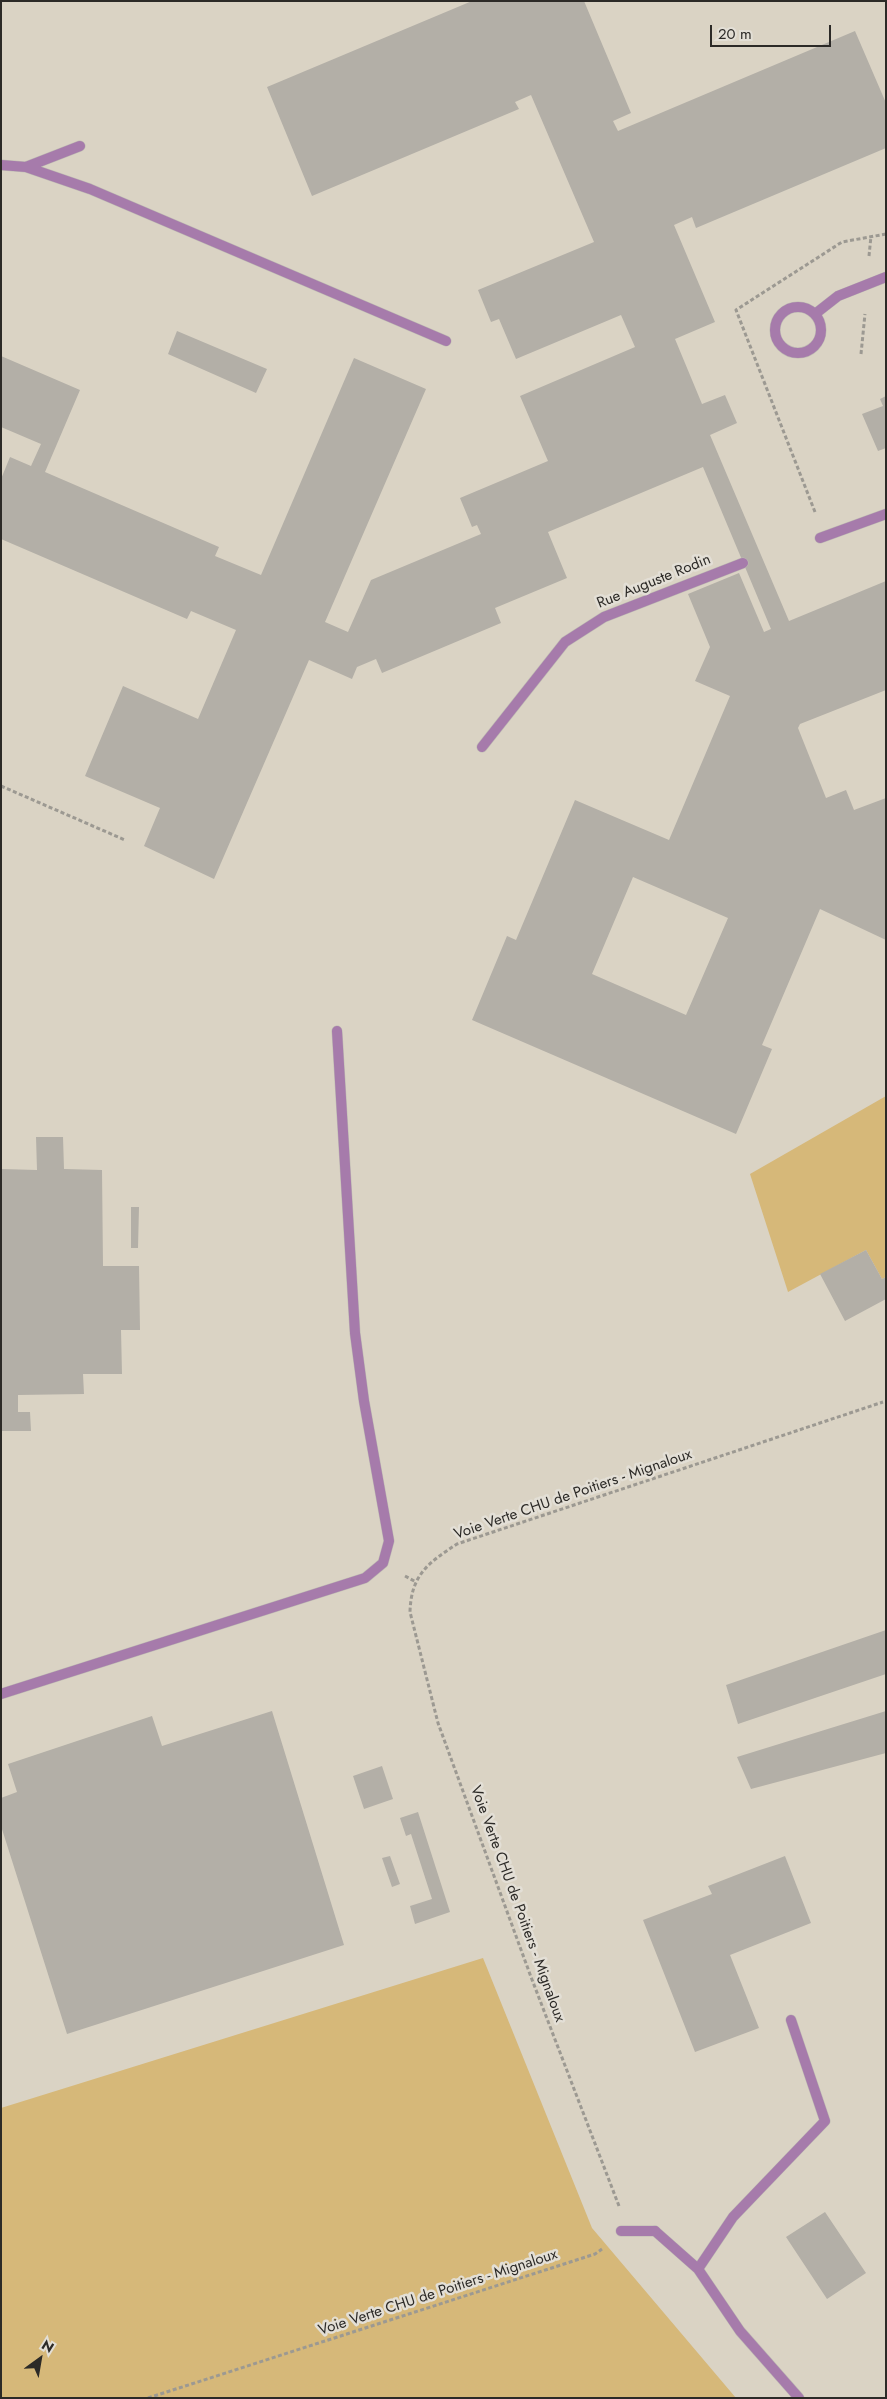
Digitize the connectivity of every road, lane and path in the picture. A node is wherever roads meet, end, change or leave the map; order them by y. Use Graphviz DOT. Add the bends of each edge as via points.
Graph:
graph roads {
  1 [pos="80,146"];
  2 [pos="1,165"];
  3 [pos="26,167"];
  4 [pos="886,234"];
  5 [pos="886,277"];
  6 [pos="815,314"];
  7 [pos="446,341"];
  8 [pos="886,514"];
  9 [pos="818,519"];
  10 [pos="820,538"];
  11 [pos="743,563"];
  12 [pos="482,747"];
  13 [pos="1,786"];
  14 [pos="125,840"];
  15 [pos="337,1031"];
  16 [pos="883,1402"];
  17 [pos="1,1694"];
  18 [pos="791,2020"];
  19 [pos="621,2230"];
  20 [pos="698,2270"];
  21 [pos="148,2398"];
  22 [pos="798,2398"];
  1 -- 3 [label="street"];
  2 -- 3 [label="street"];
  3 -- 7 [label="street" via="90,189"];
  4 -- 9 [label="path" via="842,242 736,310"];
  5 -- 6 [label="street" via="838,296"];
  6 -- 6 [label="street" via="798,307 782,314 775,330 782,346 798,353 814,346 822,330"];
  8 -- 10 [label="street"];
  11 -- 12 [label="street, Rue Auguste Rodin" via="604,617 565,642"];
  13 -- 14 [label="path"];
  15 -- 17 [label="street" via="355,1333 389,1541 382,1563 365,1578"];
  16 -- 19 [label="path, Voie Verte CHU de Poitiers - Mignaloux" via="457,1544 429,1562 410,1597 410,1612 438,1723 619,2206"];
  18 -- 20 [label="street" via="825,2121 733,2216"];
  19 -- 20 [label="street" via="655,2231"];
  19 -- 21 [label="path, Voie Verte CHU de Poitiers - Mignaloux" via="612,2243 595,2254"];
  20 -- 22 [label="street" via="740,2331"];
}
